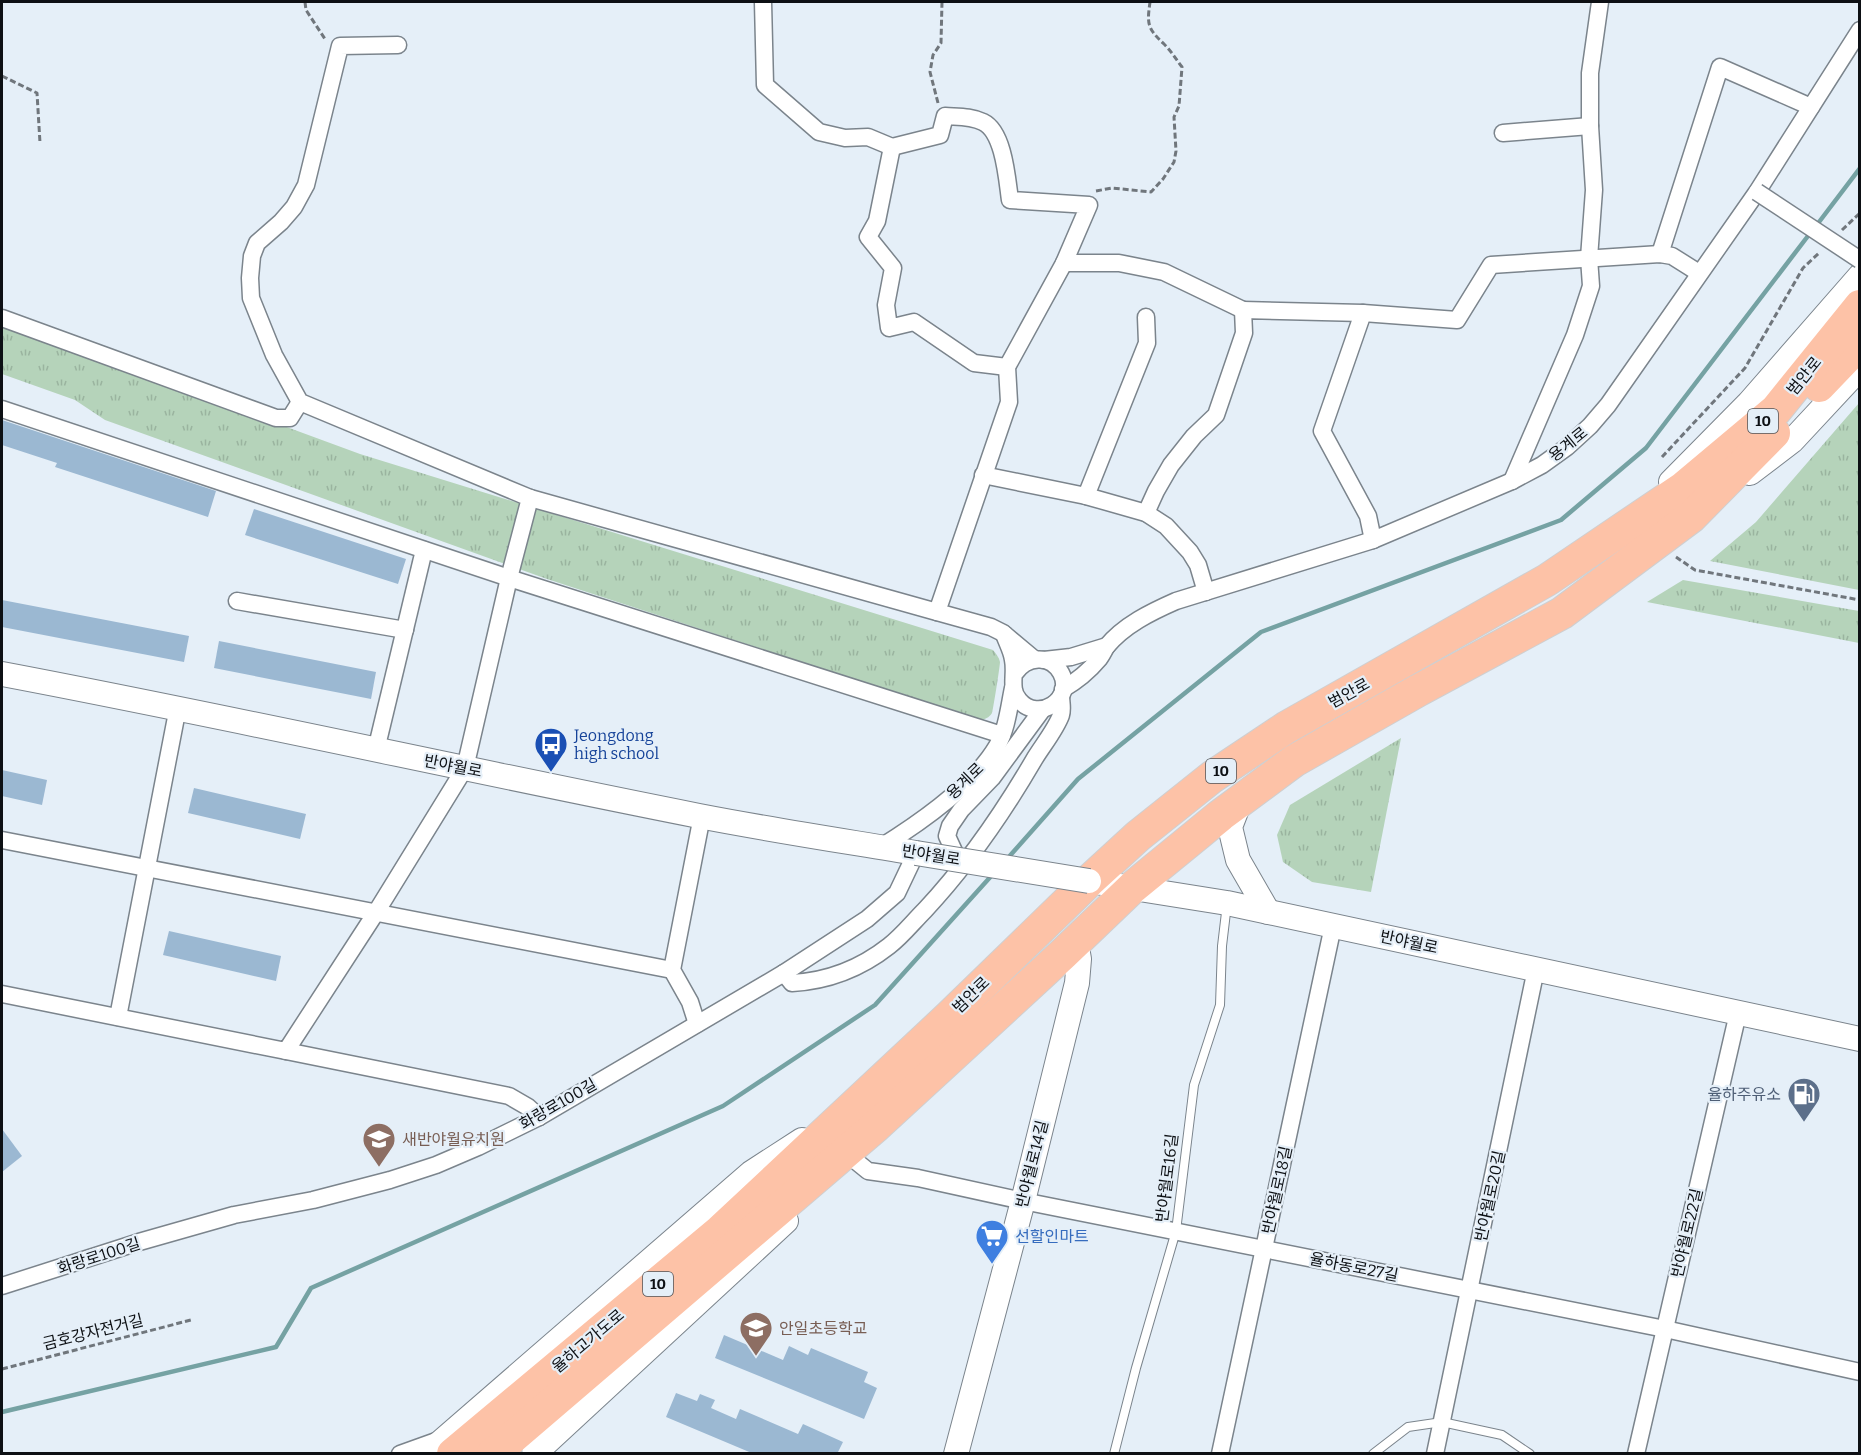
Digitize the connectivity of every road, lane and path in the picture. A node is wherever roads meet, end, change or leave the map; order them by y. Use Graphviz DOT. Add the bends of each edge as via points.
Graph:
graph roads {
  1 [pos="305,2"];
  2 [pos="763,2"];
  3 [pos="942,2"];
  4 [pos="1150,2"];
  5 [pos="1600,2"];
  6 [pos="1860,30"];
  7 [pos="398,45"];
  8 [pos="338,54"];
  9 [pos="2,76"];
  10 [pos="1811,107"];
  11 [pos="945,116"];
  12 [pos="1590,126"];
  13 [pos="1503,133"];
  14 [pos="40,143"];
  15 [pos="892,147"];
  16 [pos="1757,192"];
  17 [pos="1089,205"];
  18 [pos="1860,213"];
  19 [pos="1835,237"];
  20 [pos="1827,244"];
  21 [pos="1660,254"];
  22 [pos="1589,258"];
  23 [pos="1860,260"];
  24 [pos="1064,263"];
  25 [pos="1699,273"];
  26 [pos="1860,276"];
  27 [pos="1860,306"];
  28 [pos="1243,310"];
  29 [pos="1363,313"];
  30 [pos="1146,317"];
  31 [pos="2,318"];
  32 [pos="1860,343"];
  33 [pos="1007,367"];
  34 [pos="1860,368"];
  35 [pos="300,402"];
  36 [pos="2,409"];
  37 [pos="1662,457"];
  38 [pos="982,475"];
  39 [pos="1512,481"];
  40 [pos="1086,496"];
  41 [pos="530,498"];
  42 [pos="1146,513"];
  43 [pos="1645,513"];
  44 [pos="1691,518"];
  45 [pos="1373,540"];
  46 [pos="1658,544"];
  47 [pos="424,550"];
  48 [pos="509,578"];
  49 [pos="1206,592"];
  50 [pos="1860,600"];
  51 [pos="237,601"];
  52 [pos="937,612"];
  53 [pos="405,630"];
  54 [pos="1003,633"];
  55 [pos="1107,646"];
  56 [pos="1039,659"];
  57 [pos="2,674"];
  58 [pos="1014,681"];
  59 [pos="1062,693"];
  60 [pos="178,707"];
  61 [pos="1042,710"];
  62 [pos="1002,735"];
  63 [pos="376,750"];
  64 [pos="465,768"];
  65 [pos="1240,801"];
  66 [pos="702,816"];
  67 [pos="2,840"];
  68 [pos="881,847"];
  69 [pos="916,853"];
  70 [pos="958,860"];
  71 [pos="146,869"];
  72 [pos="1089,881"];
  73 [pos="1134,887"];
  74 [pos="1227,903"];
  75 [pos="1268,912"];
  76 [pos="375,914"];
  77 [pos="1333,926"];
  78 [pos="1076,942"];
  79 [pos="1536,969"];
  80 [pos="672,970"];
  81 [pos="784,973"];
  82 [pos="2,994"];
  83 [pos="1738,1013"];
  84 [pos="118,1017"];
  85 [pos="697,1024"];
  86 [pos="1860,1039"];
  87 [pos="286,1050"];
  88 [pos="865,1116"];
  89 [pos="539,1117"];
  90 [pos="852,1158"];
  91 [pos="1023,1201"];
  92 [pos="1176,1232"];
  93 [pos="1265,1249"];
  94 [pos="2,1286"];
  95 [pos="1470,1290"];
  96 [pos="190,1320"];
  97 [pos="1665,1329"];
  98 [pos="2,1369"];
  99 [pos="1860,1371"];
  100 [pos="1442,1422"];
  101 [pos="449,1445"];
  102 [pos="400,1454"];
  103 [pos="427,1454"];
  104 [pos="493,1454"];
  105 [pos="534,1454"];
  106 [pos="956,1454"];
  107 [pos="1114,1454"];
  108 [pos="1220,1454"];
  109 [pos="1373,1454"];
  110 [pos="1435,1454"];
  111 [pos="1530,1454"];
  112 [pos="1636,1454"];
  1 -- 8 [label="path" via="306,10"];
  2 -- 15 [label="street" via="765,85 819,132 845,138 868,137"];
  3 -- 11 [label="path" via="942,43 933,55 930,72"];
  4 -- 17 [label="path" via="1147,19 1153,35 1182,67 1179,106 1174,117 1174,162 1151,192 1112,188 1095,191 1086,200"];
  5 -- 12 [label="street" via="1590,73"];
  6 -- 10 [label="street, 용계로"];
  7 -- 8 [label="street" via="340,46"];
  8 -- 35 [label="street" via="306,185 294,207 257,243 252,256 251,298 274,355"];
  9 -- 14 [label="path" via="37,93"];
  10 -- 16 [label="street, 용계로"];
  10 -- 21 [label="street" via="1720,67"];
  11 -- 15 [label="street" via="940,135"];
  11 -- 17 [label="street" via="970,117 985,123 1003,156 1011,200"];
  12 -- 13 [label="street"];
  12 -- 22 [label="street" via="1594,190"];
  15 -- 33 [label="street" via="877,221 868,237 893,268 886,305 889,328 914,322 974,363"];
  16 -- 23 [label="street, bridge"];
  16 -- 25 [label="street, 용계로"];
  17 -- 24 [label="street"];
  18 -- 19 [label="path"];
  20 -- 37 [label="path" via="1803,268 1745,368"];
  21 -- 22 [label="street"];
  21 -- 25 [label="street" via="1672,256"];
  22 -- 29 [label="street" via="1491,265 1457,320"];
  22 -- 39 [label="street" via="1591,286 1575,335"];
  24 -- 28 [label="street" via="1119,264 1164,272"];
  24 -- 33 [label="street"];
  25 -- 39 [label="street, 용계로" via="1590,426 1542,465"];
  26 -- 43 [label="main road" via="1749,403"];
  27 -- 43 [label="highway, 범안로 / 10" via="1776,410 1683,488"];
  28 -- 29 [label="street"];
  28 -- 42 [label="street" via="1244,333 1216,415 1171,465"];
  29 -- 45 [label="street" via="1322,431 1368,516"];
  30 -- 40 [label="street" via="1147,343"];
  31 -- 35 [label="street" via="276,418 290,418"];
  32 -- 44 [label="highway, 범안로 / 10"];
  33 -- 38 [label="street" via="1009,402"];
  34 -- 44 [label="main road" via="1792,441"];
  35 -- 41 [label="street"];
  36 -- 47 [label="street"];
  38 -- 40 [label="street"];
  38 -- 52 [label="street"];
  39 -- 45 [label="street, 용계로"];
  40 -- 42 [label="street"];
  41 -- 48 [label="street"];
  41 -- 52 [label="street"];
  42 -- 49 [label="street" via="1166,526 1190,552"];
  43 -- 72 [label="highway, 범안로 / 10" via="1547,580 1287,727 1212,777"];
  44 -- 46 [label="highway, 범안로 / 10"];
  45 -- 49 [label="street, 용계로"];
  46 -- 50 [label="path" via="1695,570"];
  46 -- 65 [label="highway, 범안로 / 10" via="1562,613 1294,761"];
  47 -- 48 [label="street"];
  47 -- 53 [label="street"];
  48 -- 62 [label="street"];
  48 -- 64 [label="street"];
  49 -- 55 [label="street, 용계로" via="1150,612"];
  51 -- 53 [label="street"];
  52 -- 54 [label="street"];
  53 -- 63 [label="street"];
  54 -- 56 [label="street"];
  54 -- 58 [label="street" via="1011,651"];
  55 -- 56 [label="street, 용계로" via="1071,657"];
  55 -- 59 [label="street, 용계로" via="1098,660"];
  56 -- 58 [label="street" via="1026,662"];
  56 -- 59 [label="street" via="1051,662 1062,674"];
  57 -- 60 [label="main road, 반야월로"];
  58 -- 61 [label="street" via="1020,702"];
  58 -- 62 [label="street, 용계로"];
  59 -- 61 [label="street"];
  59 -- 81 [label="street" via="1061,716 988,834 944,890 891,945 866,962 813,982 792,983"];
  60 -- 63 [label="main road, 반야월로"];
  60 -- 71 [label="street"];
  61 -- 70 [label="street, 용계로" via="992,778 950,826 947,836"];
  62 -- 68 [label="street, 용계로" via="984,764 966,782 908,831"];
  63 -- 64 [label="main road, 반야월로"];
  64 -- 66 [label="main road, 반야월로"];
  64 -- 76 [label="street"];
  65 -- 73 [label="highway, 범안로 / 10"];
  65 -- 75 [label="main road" via="1230,827 1238,860"];
  66 -- 68 [label="main road, 반야월로"];
  66 -- 80 [label="street"];
  67 -- 71 [label="street"];
  68 -- 69 [label="main road, 반야월로"];
  69 -- 70 [label="main road, 반야월로, bridge"];
  69 -- 81 [label="street, 화랑로100길" via="897,893 885,905"];
  70 -- 72 [label="main road, 반야월로, bridge"];
  71 -- 76 [label="street"];
  71 -- 84 [label="street"];
  72 -- 73 [label="main road, 반야월로"];
  72 -- 88 [label="highway, 범안로 / 10" via="990,977"];
  73 -- 74 [label="main road, 반야월로"];
  73 -- 78 [label="highway, 범안로 / 10"];
  74 -- 75 [label="main road, 반야월로"];
  74 -- 92 [label="lane, 반야월로16길" via="1220,1005 1194,1086"];
  75 -- 77 [label="main road, 반야월로"];
  76 -- 80 [label="street"];
  76 -- 87 [label="street"];
  77 -- 79 [label="main road, 반야월로"];
  77 -- 93 [label="street, 반야월로18길"];
  78 -- 88 [label="highway, 범안로 / 10"];
  78 -- 91 [label="main road, 반야월로14길" via="1077,983"];
  79 -- 83 [label="main road, 반야월로"];
  79 -- 95 [label="street, 반야월로20길"];
  80 -- 85 [label="street"];
  81 -- 85 [label="street, 화랑로100길"];
  82 -- 84 [label="street"];
  83 -- 86 [label="main road, 반야월로"];
  83 -- 97 [label="street, 반야월로22길"];
  84 -- 87 [label="street"];
  85 -- 89 [label="street, 화랑로100길"];
  87 -- 89 [label="street" via="509,1096"];
  88 -- 90 [label="main road"];
  88 -- 101 [label="highway, 율하고가도로 / 10"];
  88 -- 104 [label="highway, 율하고가도로 / 10"];
  89 -- 94 [label="street, 화랑로100길" via="447,1161 390,1180 234,1215"];
  90 -- 91 [label="street, 율하동로27길" via="868,1171"];
  90 -- 105 [label="main road"];
  91 -- 92 [label="street, 율하동로27길"];
  91 -- 106 [label="main road, 반야월로14길"];
  92 -- 93 [label="street, 율하동로27길"];
  92 -- 107 [label="lane, 반야월로16길"];
  93 -- 95 [label="street, 율하동로27길"];
  93 -- 108 [label="street, 반야월로18길"];
  95 -- 97 [label="street, 율하동로27길"];
  95 -- 100 [label="street, 반야월로20길"];
  96 -- 98 [label="path, 금호강자전거길"];
  97 -- 99 [label="street, 율하동로27길"];
  97 -- 112 [label="street, 반야월로22길"];
  100 -- 109 [label="lane" via="1408,1427"];
  100 -- 110 [label="street, 반야월로20길"];
  100 -- 111 [label="lane" via="1502,1435"];
  101 -- 102 [label="street"];
  101 -- 103 [label="main road"];
}
